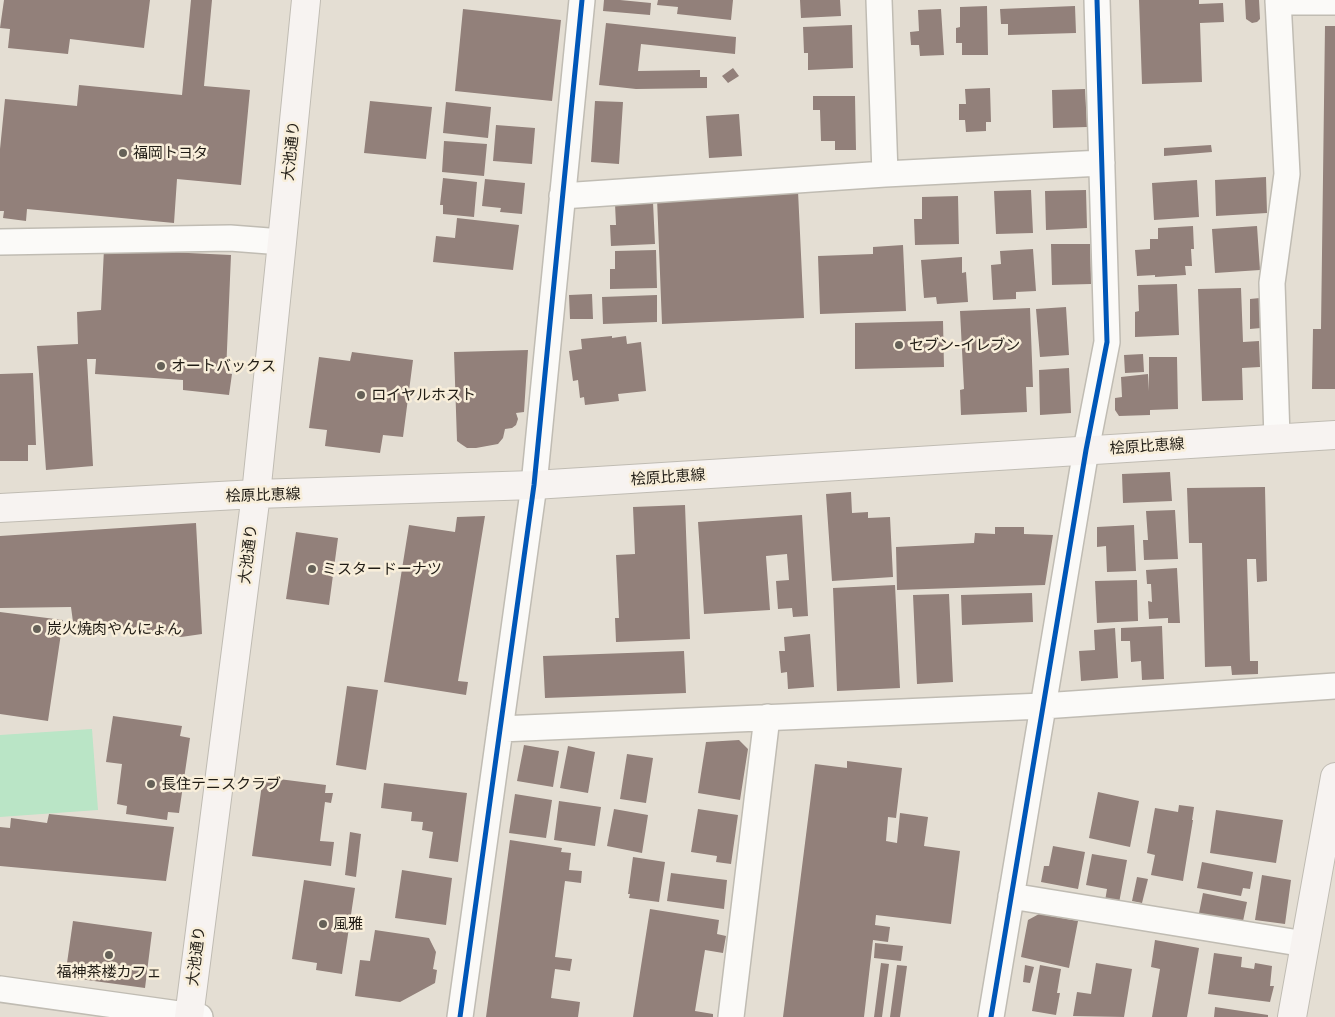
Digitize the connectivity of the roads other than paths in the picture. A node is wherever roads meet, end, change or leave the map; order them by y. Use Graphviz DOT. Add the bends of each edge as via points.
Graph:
graph roads {
  1 [pos="306,0"];
  2 [pos="582,0"];
  3 [pos="879,0"];
  4 [pos="1098,0"];
  5 [pos="1278,1"];
  6 [pos="1335,2"];
  7 [pos="1102,163"];
  8 [pos="885,174"];
  9 [pos="562,196"];
  10 [pos="0,242"];
  11 [pos="282,242"];
  12 [pos="1335,435"];
  13 [pos="1277,438"];
  14 [pos="1086,450"];
  15 [pos="534,485"];
  16 [pos="256,494"];
  17 [pos="0,508"];
  18 [pos="1335,686"];
  19 [pos="1043,706"];
  20 [pos="767,717"];
  21 [pos="500,728"];
  22 [pos="1335,777"];
  23 [pos="1011,896"];
  24 [pos="1305,944"];
  25 [pos="0,989"];
  26 [pos="192,1017"];
  27 [pos="460,1017"];
  28 [pos="731,1017"];
  29 [pos="990,1017"];
  30 [pos="1292,1017"];
  1 -- 11 [label="main road, 大池通り"];
  2 -- 9 [label="street"];
  3 -- 8 [label="street"];
  4 -- 7 [label="street"];
  5 -- 6 [label="street"];
  5 -- 13 [label="street" via="1287,174 1272,283"];
  7 -- 8 [label="street"];
  7 -- 14 [label="street" via="1107,342"];
  8 -- 9 [label="street"];
  9 -- 15 [label="street"];
  10 -- 11 [label="street" via="230,238"];
  11 -- 16 [label="main road, 大池通り"];
  12 -- 13 [label="main road, 桧原比恵線"];
  13 -- 14 [label="main road, 桧原比恵線"];
  14 -- 15 [label="main road, 桧原比恵線"];
  14 -- 19 [label="street"];
  15 -- 16 [label="main road, 桧原比恵線"];
  15 -- 21 [label="street"];
  16 -- 17 [label="main road, 桧原比恵線"];
  16 -- 26 [label="main road, 大池通り"];
  18 -- 19 [label="street"];
  19 -- 20 [label="street"];
  19 -- 23 [label="street"];
  20 -- 21 [label="street"];
  20 -- 28 [label="street"];
  21 -- 27 [label="street"];
  22 -- 24 [label="main road"];
  23 -- 24 [label="street"];
  23 -- 29 [label="street"];
  24 -- 30 [label="main road"];
  25 -- 26 [label="street"];
}
